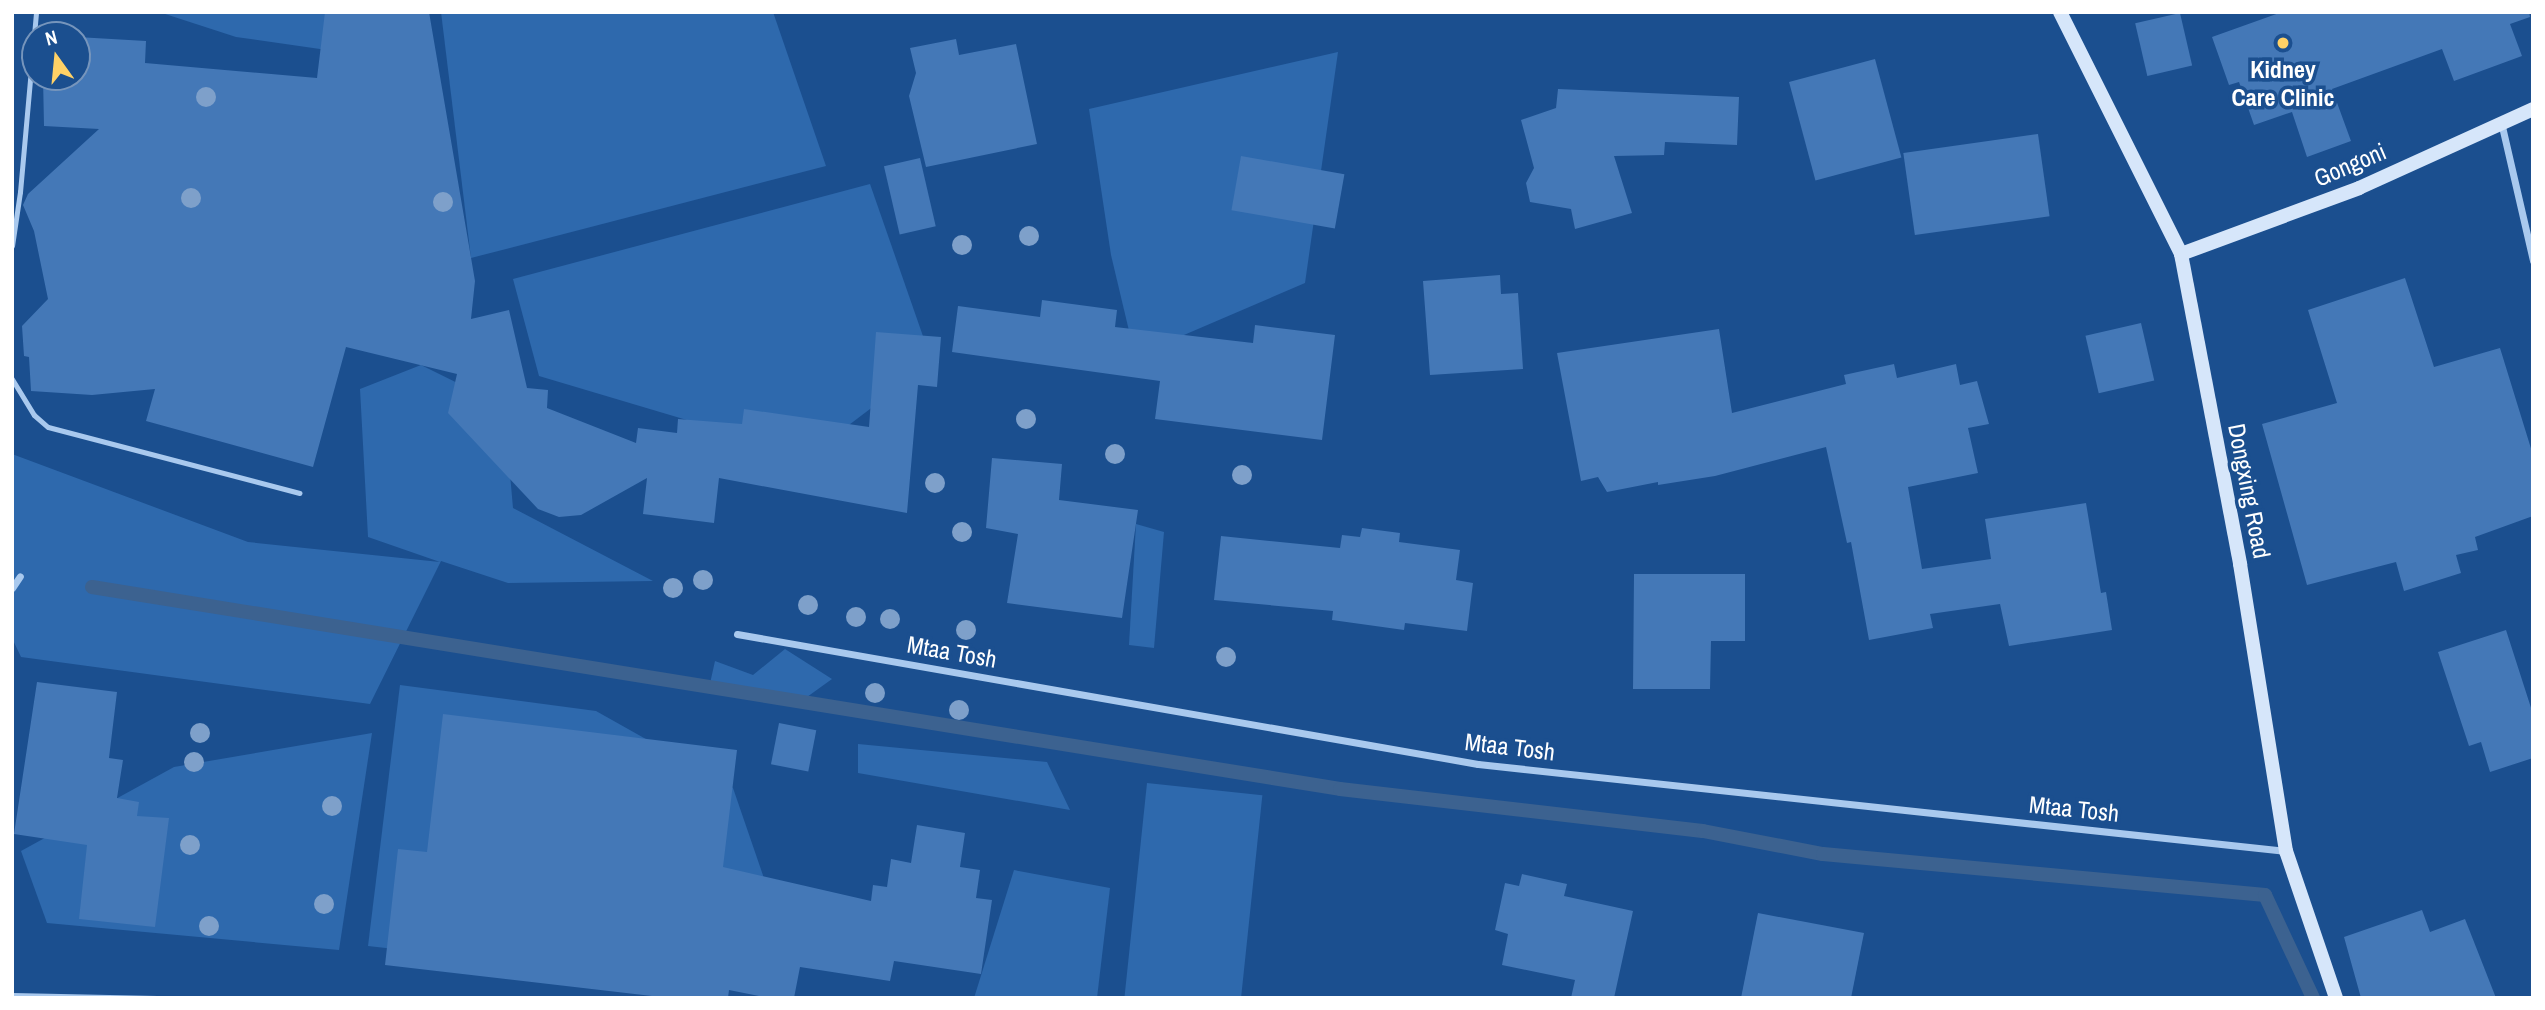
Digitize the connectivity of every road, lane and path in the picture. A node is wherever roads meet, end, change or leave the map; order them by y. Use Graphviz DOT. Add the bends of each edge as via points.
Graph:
graph roads {
  1 [pos="36,12"];
  2 [pos="2060,12"];
  3 [pos="2533,108"];
  4 [pos="2501,122"];
  5 [pos="12,246"];
  6 [pos="2181,254"];
  7 [pos="2533,261"];
  8 [pos="12,379"];
  9 [pos="299,493"];
  10 [pos="20,576"];
  11 [pos="12,588"];
  12 [pos="737,634"];
  13 [pos="2286,851"];
  14 [pos="12,995"];
  15 [pos="157,998"];
  16 [pos="2336,998"];
  1 -- 5 [label="lane"];
  2 -- 6 [label="street, Dongxing Road"];
  3 -- 4 [label="street, Gongoni"];
  4 -- 6 [label="street, Gongoni" via="2359,188"];
  4 -- 7 [label="street"];
  6 -- 13 [label="street, Dongxing Road" via="2240,564"];
  8 -- 9 [label="lane" via="34,415 48,427"];
  10 -- 11 [label="street"];
  12 -- 13 [label="street, Mtaa Tosh" via="1478,764"];
  13 -- 16 [label="street, Dongxing Road"];
  14 -- 15 [label="lane"];
}
